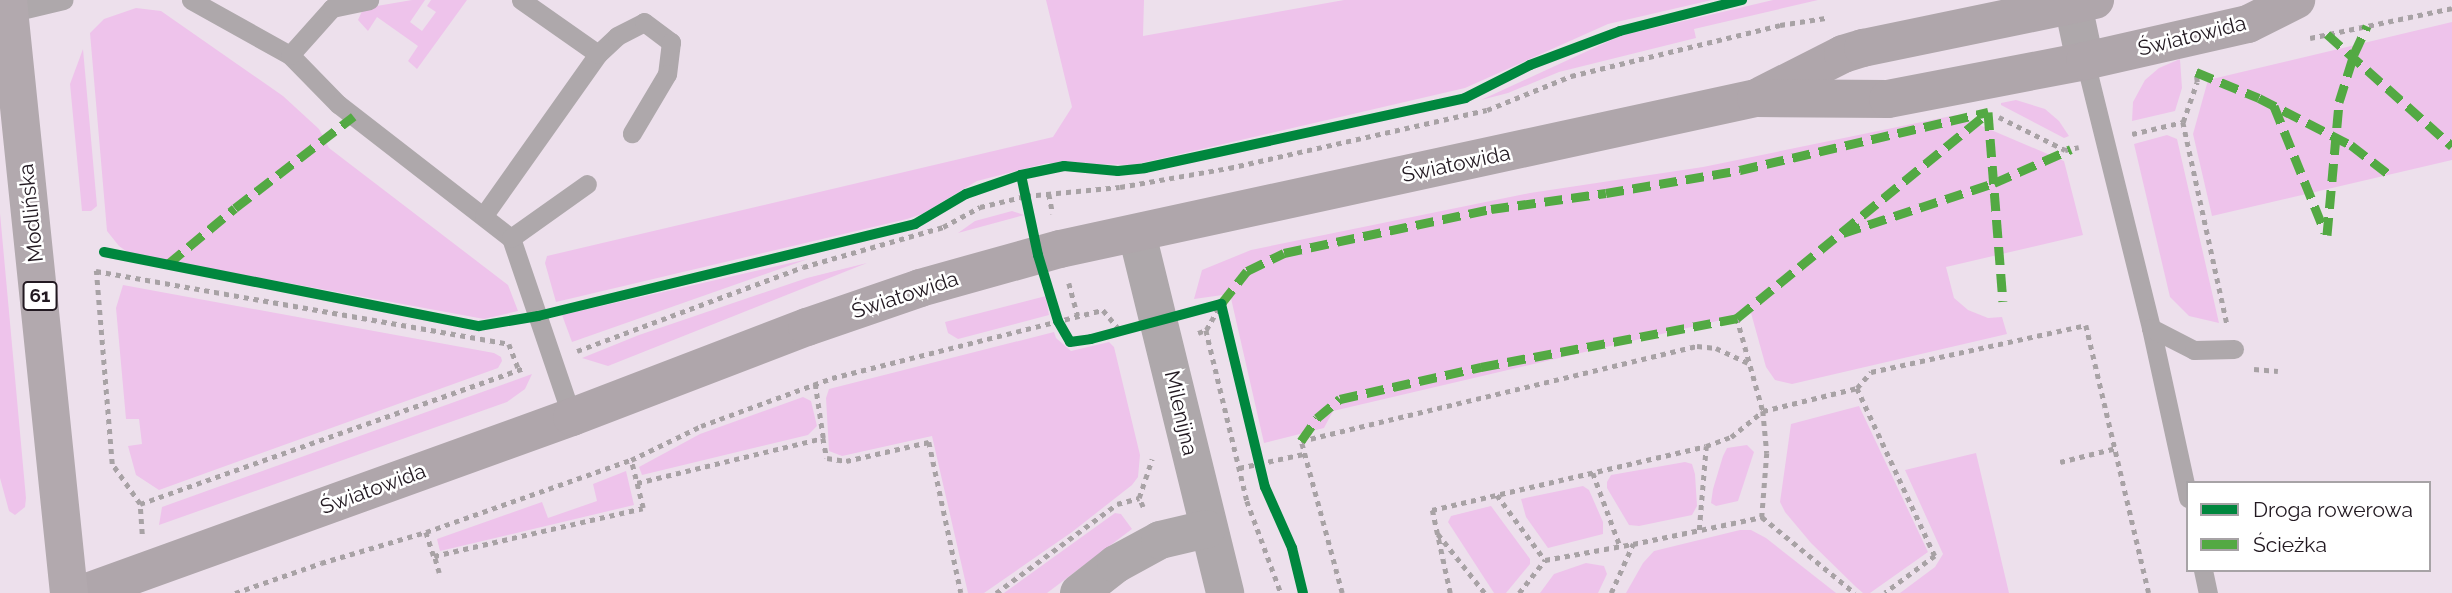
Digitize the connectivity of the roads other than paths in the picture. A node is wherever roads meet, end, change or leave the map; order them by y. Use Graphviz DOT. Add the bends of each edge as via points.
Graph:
graph roads {
  1 [pos="63,0"];
  2 [pos="191,0"];
  3 [pos="369,0"];
  4 [pos="521,0"];
  5 [pos="2296,0"];
  6 [pos="2080,1"];
  7 [pos="8,7"];
  8 [pos="598,54"];
  9 [pos="290,55"];
  10 [pos="2085,61"];
  11 [pos="1756,97"];
  12 [pos="632,133"];
  13 [pos="587,184"];
  14 [pos="484,215"];
  15 [pos="1137,234"];
  16 [pos="511,238"];
  17 [pos="2151,328"];
  18 [pos="2234,349"];
  19 [pos="572,417"];
  20 [pos="2186,489"];
  21 [pos="1207,529"];
  22 [pos="2203,572"];
  23 [pos="69,593"];
  24 [pos="84,593"];
  25 [pos="1079,593"];
  26 [pos="1225,593"];
  27 [pos="2208,593"];
  1 -- 7 [label="lane"];
  2 -- 9 [label="lane"];
  3 -- 9 [label="lane" via="332,8"];
  4 -- 8 [label="lane"];
  5 -- 10 [label="street, Światowida" via="2248,24"];
  6 -- 10 [label="street, Światowida"];
  6 -- 11 [label="street, Światowida" via="1843,54"];
  7 -- 23 [label="main road, Modlińska / 61"];
  8 -- 12 [label="lane" via="617,36 644,22 671,42 667,74"];
  8 -- 14 [label="lane"];
  9 -- 14 [label="lane" via="338,104"];
  10 -- 11 [label="street, Światowida" via="1880,100"];
  10 -- 17 [label="lane"];
  11 -- 15 [label="street, Światowida"];
  13 -- 16 [label="lane"];
  14 -- 16 [label="lane"];
  15 -- 19 [label="street, Światowida" via="1038,255 920,288"];
  15 -- 21 [label="street, Milenijna"];
  16 -- 19 [label="lane"];
  17 -- 18 [label="lane" via="2194,350"];
  17 -- 20 [label="lane"];
  19 -- 24 [label="street, Światowida"];
  21 -- 25 [label="street" via="1160,540"];
  21 -- 26 [label="street, Milenijna"];
  22 -- 27 [label="lane"];
}
